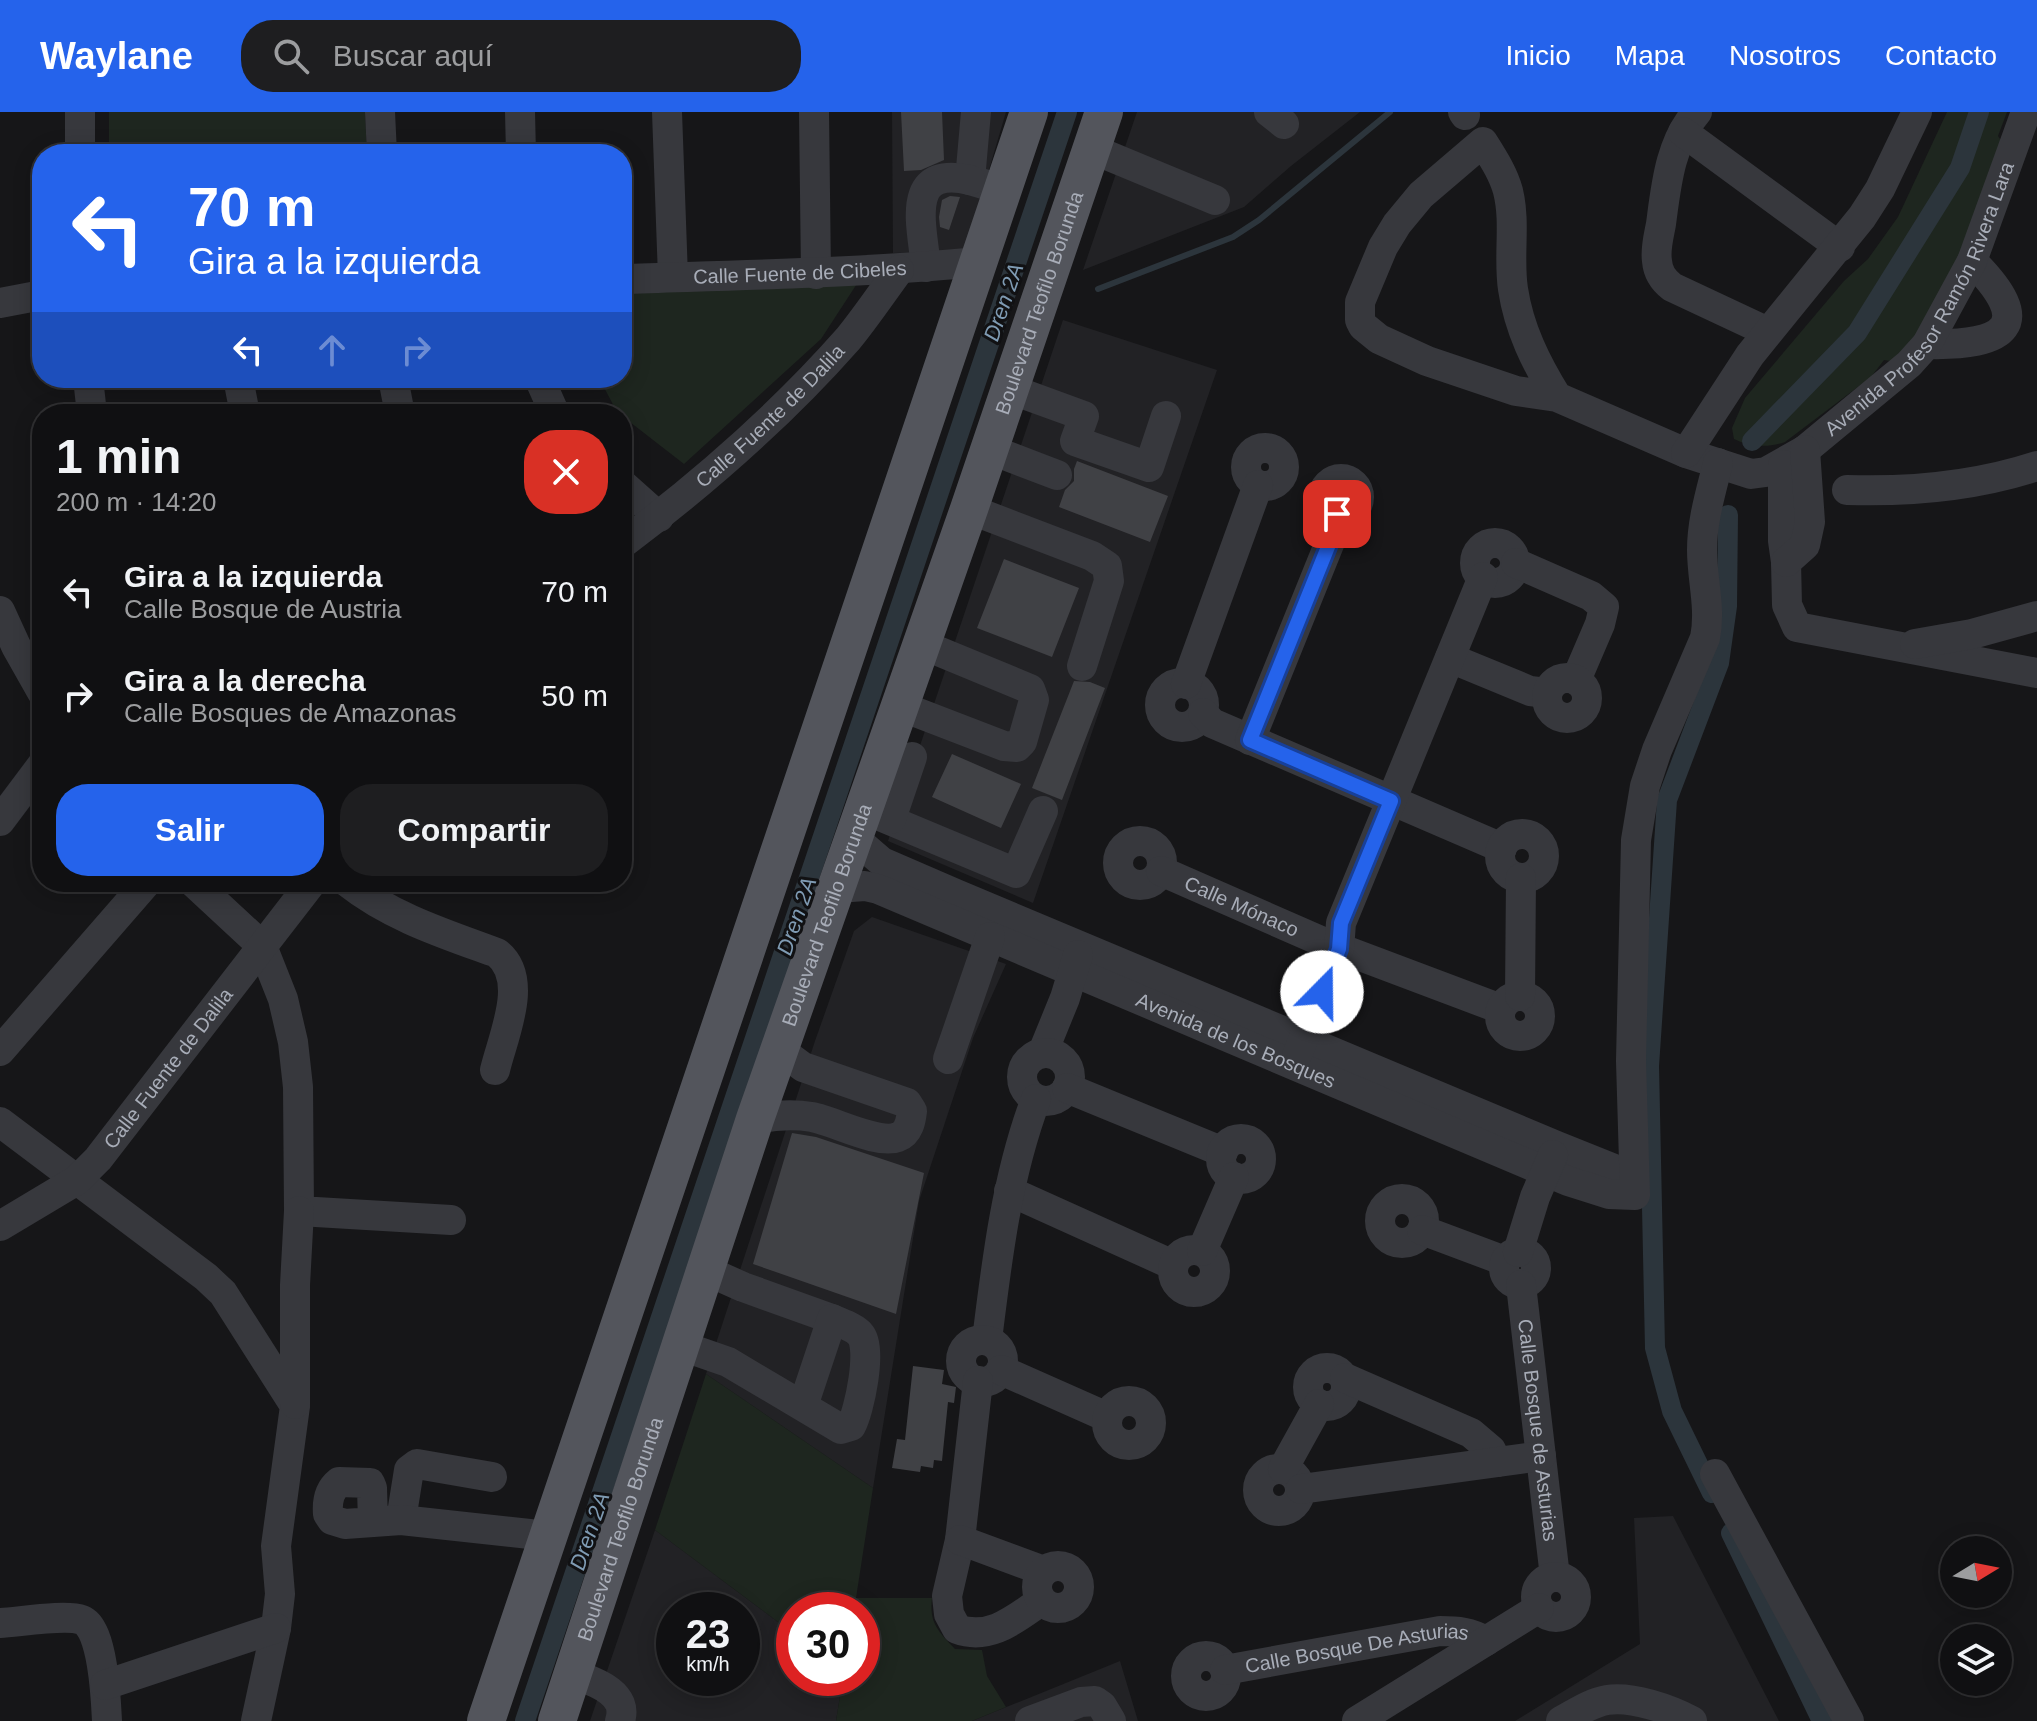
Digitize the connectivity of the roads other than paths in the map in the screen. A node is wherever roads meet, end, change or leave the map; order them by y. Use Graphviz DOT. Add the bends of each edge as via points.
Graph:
graph roads {
  1 [pos="80,112"];
  2 [pos="380,112"];
  3 [pos="520,112"];
  4 [pos="667,112"];
  5 [pos="814,112"];
  6 [pos="976,112"];
  7 [pos="1029,112"];
  8 [pos="1104,112"];
  9 [pos="1917,112"];
  10 [pos="2026,112"];
  11 [pos="1690,122"];
  12 [pos="80,144"];
  13 [pos="382,144"];
  14 [pos="521,144"];
  15 [pos="1092,149"];
  16 [pos="986,185"];
  17 [pos="1215,200"];
  18 [pos="1840,247"];
  19 [pos="1972,261"];
  20 [pos="979,262"];
  21 [pos="912,268"];
  22 [pos="816,274"];
  23 [pos="673,277"];
  24 [pos="632,279"];
  25 [pos="32,297"];
  26 [pos="0,303"];
  27 [pos="1768,332"];
  28 [pos="1927,344"];
  29 [pos="1010,389"];
  30 [pos="1557,397"];
  31 [pos="1166,416"];
  32 [pos="989,449"];
  33 [pos="1686,453"];
  34 [pos="1794,457"];
  35 [pos="1718,463"];
  36 [pos="2037,466"];
  37 [pos="1057,475"];
  38 [pos="1847,490"];
  39 [pos="632,493"];
  40 [pos="969,509"];
  41 [pos="659,517"];
  42 [pos="632,537"];
  43 [pos="0,611"];
  44 [pos="2037,616"];
  45 [pos="921,644"];
  46 [pos="1897,647"];
  47 [pos="1450,658"];
  48 [pos="32,665"];
  49 [pos="1082,666"];
  50 [pos="2037,673"];
  51 [pos="900,706"];
  52 [pos="1250,740"];
  53 [pos="32,778"];
  54 [pos="1391,801"];
  55 [pos="1043,811"];
  56 [pos="0,821"];
  57 [pos="869,822"];
  58 [pos="973,854"];
  59 [pos="1161,871"];
  60 [pos="1016,873"];
  61 [pos="837,888"];
  62 [pos="138,892"];
  63 [pos="204,892"];
  64 [pos="304,892"];
  65 [pos="360,892"];
  66 [pos="950,906"];
  67 [pos="791,921"];
  68 [pos="996,925"];
  69 [pos="1334,938"];
  70 [pos="262,946"];
  71 [pos="1082,970"];
  72 [pos="1290,1048"];
  73 [pos="780,1050"];
  74 [pos="0,1051"];
  75 [pos="1050,1053"];
  76 [pos="948,1059"];
  77 [pos="495,1070"];
  78 [pos="1067,1088"];
  79 [pos="1036,1099"];
  80 [pos="755,1119"];
  81 [pos="0,1122"];
  82 [pos="1562,1163"];
  83 [pos="77,1180"];
  84 [pos="1009,1191"];
  85 [pos="299,1211"];
  86 [pos="451,1220"];
  87 [pos="0,1226"];
  88 [pos="1422,1230"];
  89 [pos="1519,1263"];
  90 [pos="705,1270"];
  91 [pos="832,1319"];
  92 [pos="682,1346"];
  93 [pos="989,1376"];
  94 [pos="295,1406"];
  95 [pos="803,1406"];
  96 [pos="1107,1417"];
  97 [pos="1541,1456"];
  98 [pos="1497,1462"];
  99 [pos="1715,1474"];
  100 [pos="492,1477"];
  101 [pos="548,1536"];
  102 [pos="960,1540"];
  103 [pos="1539,1608"];
  104 [pos="0,1623"];
  105 [pos="276,1628"];
  106 [pos="1486,1641"];
  107 [pos="574,1674"];
  108 [pos="105,1685"];
  109 [pos="1210,1709"];
  110 [pos="107,1721"];
  111 [pos="256,1721"];
  112 [pos="486,1721"];
  113 [pos="557,1721"];
  114 [pos="620,1721"];
  115 [pos="1030,1721"];
  116 [pos="1111,1721"];
  117 [pos="1357,1721"];
  118 [pos="1561,1721"];
  119 [pos="1692,1721"];
  120 [pos="1849,1721"];
  1 -- 12 [label="street"];
  2 -- 13 [label="street"];
  3 -- 14 [label="street"];
  4 -- 23 [label="street"];
  5 -- 22 [label="street"];
  6 -- 16 [label="street"];
  7 -- 16 [label="main road, Boulevard Teofilo Borunda"];
  8 -- 15 [label="main road, Boulevard Teofilo Borunda"];
  9 -- 18 [label="street" via="1880,189"];
  10 -- 19 [label="street, Avenida Profesor Ramón Rivera Lara"];
  11 -- 18 [label="street"];
  11 -- 27 [label="street" via="1673,158 1657,246 1659,272 1672,287"];
  15 -- 17 [label="street"];
  15 -- 29 [label="main road, Boulevard Teofilo Borunda"];
  16 -- 20 [label="main road, Boulevard Teofilo Borunda"];
  16 -- 21 [label="street" via="948,177 929,183"];
  18 -- 27 [label="street"];
  19 -- 28 [label="street, Avenida Profesor Ramón Rivera Lara"];
  19 -- 28 [label="street" via="2012,303 2014,324 1995,338"];
  20 -- 21 [label="street, Calle Fuente de Cibeles"];
  20 -- 67 [label="main road, Boulevard Teofilo Borunda" via="805,774"];
  21 -- 22 [label="street, Calle Fuente de Cibeles"];
  21 -- 41 [label="street, Calle Fuente de Dalila" via="790,399"];
  22 -- 23 [label="street, Calle Fuente de Cibeles"];
  23 -- 24 [label="street, Calle Fuente de Cibeles"];
  25 -- 26 [label="street"];
  27 -- 33 [label="street"];
  28 -- 34 [label="street, Avenida Profesor Ramón Rivera Lara"];
  29 -- 31 [label="street" via="1084,416 1075,441 1149,467"];
  29 -- 32 [label="main road, Boulevard Teofilo Borunda"];
  30 -- 30 [label="street" via="1516,391 1427,361 1369,333 1360,320 1365,285 1397,224 1421,195 1483,142 1508,193 1512,287 1519,318 1533,358"];
  30 -- 33 [label="street"];
  32 -- 37 [label="street"];
  32 -- 40 [label="main road, Boulevard Teofilo Borunda"];
  33 -- 35 [label="street"];
  34 -- 35 [label="street" via="1751,474"];
  34 -- 46 [label="street" via="1810,522 1805,545 1786,562 1787,605 1797,627"];
  35 -- 82 [label="street, Avenida de los Bosques" via="1702,527 1709,621 1653,762 1636,840 1634,1184 1609,1194"];
  36 -- 38 [label="street" via="1954,485"];
  39 -- 41 [label="street"];
  40 -- 45 [label="main road, Boulevard Teofilo Borunda"];
  40 -- 49 [label="street" via="1107,566 1109,581"];
  41 -- 42 [label="street, Calle Fuente de Dalila"];
  43 -- 48 [label="street"];
  44 -- 46 [label="street"];
  45 -- 51 [label="main road, Boulevard Teofilo Borunda"];
  45 -- 51 [label="street" via="1030,689 1034,700 1022,742 1004,746"];
  46 -- 50 [label="street"];
  47 -- 47 [label="street" via="1547,693 1559,680 1576,680 1604,607 1591,596 1516,563 1504,544 1491,543 1475,561 1483,577"];
  47 -- 54 [label="street"];
  51 -- 57 [label="main road, Boulevard Teofilo Borunda" via="898,770"];
  52 -- 52 [label="street" via="1334,532 1331,502 1271,478 1186,684 1203,697 1203,713 1212,723"];
  52 -- 54 [label="street"];
  53 -- 56 [label="street"];
  54 -- 69 [label="street"];
  54 -- 69 [label="street, Calle Mónaco" via="1502,848 1506,872 1521,878 1510,1002"];
  55 -- 60 [label="street"];
  57 -- 58 [label="street"];
  57 -- 61 [label="main road, Boulevard Teofilo Borunda"];
  57 -- 66 [label="street, Avenida de los Bosques" via="882,862"];
  58 -- 60 [label="street"];
  58 -- 66 [label="street"];
  59 -- 69 [label="street, Calle Mónaco"];
  60 -- 68 [label="street"];
  61 -- 66 [label="street, Avenida de los Bosques" via="865,886"];
  61 -- 67 [label="main road, Boulevard Teofilo Borunda"];
  62 -- 74 [label="street"];
  63 -- 70 [label="street"];
  64 -- 70 [label="street, Calle Fuente de Dalila"];
  65 -- 77 [label="street" via="390,911 506,961 514,981"];
  66 -- 68 [label="street, Avenida de los Bosques"];
  67 -- 73 [label="main road, Boulevard Teofilo Borunda"];
  67 -- 101 [label="main road, Boulevard Teofilo Borunda"];
  68 -- 71 [label="street, Avenida de los Bosques"];
  68 -- 76 [label="street"];
  69 -- 72 [label="street"];
  70 -- 83 [label="street, Calle Fuente de Dalila" via="117,1136"];
  70 -- 85 [label="street" via="293,1042"];
  71 -- 72 [label="street, Avenida de los Bosques"];
  71 -- 75 [label="street"];
  72 -- 82 [label="street, Avenida de los Bosques"];
  73 -- 80 [label="main road, Boulevard Teofilo Borunda"];
  73 -- 80 [label="street" via="803,1067 907,1103 911,1122 898,1138 883,1139 813,1117 777,1114"];
  75 -- 78 [label="street" via="1068,1069"];
  75 -- 79 [label="street" via="1029,1059 1022,1073 1024,1088"];
  78 -- 79 [label="street" via="1050,1101"];
  78 -- 84 [label="street" via="1228,1165 1202,1251 1184,1251 1173,1265"];
  79 -- 84 [label="street"];
  80 -- 90 [label="main road, Boulevard Teofilo Borunda"];
  81 -- 83 [label="street"];
  82 -- 89 [label="street, Calle Bosque de Asturias"];
  83 -- 87 [label="street, Calle Fuente de Dalila"];
  83 -- 94 [label="street" via="223,1293"];
  84 -- 93 [label="street" via="987,1340 973,1342 961,1357 964,1372"];
  85 -- 86 [label="street"];
  85 -- 94 [label="street"];
  88 -- 89 [label="street"];
  89 -- 97 [label="street, Calle Bosque de Asturias"];
  90 -- 91 [label="street"];
  90 -- 92 [label="main road, Boulevard Teofilo Borunda"];
  91 -- 95 [label="street"];
  91 -- 95 [label="street" via="863,1340 865,1370 855,1419 841,1429"];
  92 -- 95 [label="street" via="720,1358"];
  92 -- 107 [label="main road, Boulevard Teofilo Borunda"];
  93 -- 96 [label="street"];
  93 -- 102 [label="street"];
  94 -- 105 [label="street" via="276,1546"];
  97 -- 98 [label="street"];
  97 -- 103 [label="street, Calle Bosque de Asturias" via="1555,1577 1540,1585"];
  98 -- 98 [label="street" via="1471,1433 1330,1367 1313,1373 1308,1390 1319,1404 1292,1479"];
  99 -- 120 [label="street"];
  100 -- 101 [label="street" via="412,1466 387,1521"];
  101 -- 112 [label="main road, Boulevard Teofilo Borunda"];
  102 -- 102 [label="street" via="947,1596 957,1629 988,1632 1012,1622 1043,1586"];
  103 -- 106 [label="street, Calle Bosque De Asturias"];
  104 -- 108 [label="street" via="85,1621 93,1629"];
  105 -- 108 [label="street"];
  105 -- 111 [label="street"];
  106 -- 109 [label="street, Calle Bosque De Asturias" via="1473,1634 1440,1631 1225,1670 1213,1657 1201,1657 1191,1663 1187,1681"];
  106 -- 117 [label="street, Calle Bosque De Asturias"];
  107 -- 113 [label="main road, Boulevard Teofilo Borunda"];
  107 -- 114 [label="street" via="617,1697"];
  108 -- 110 [label="street"];
  115 -- 116 [label="street" via="1089,1701 1102,1706"];
  118 -- 119 [label="street" via="1592,1704 1618,1699"];
}
